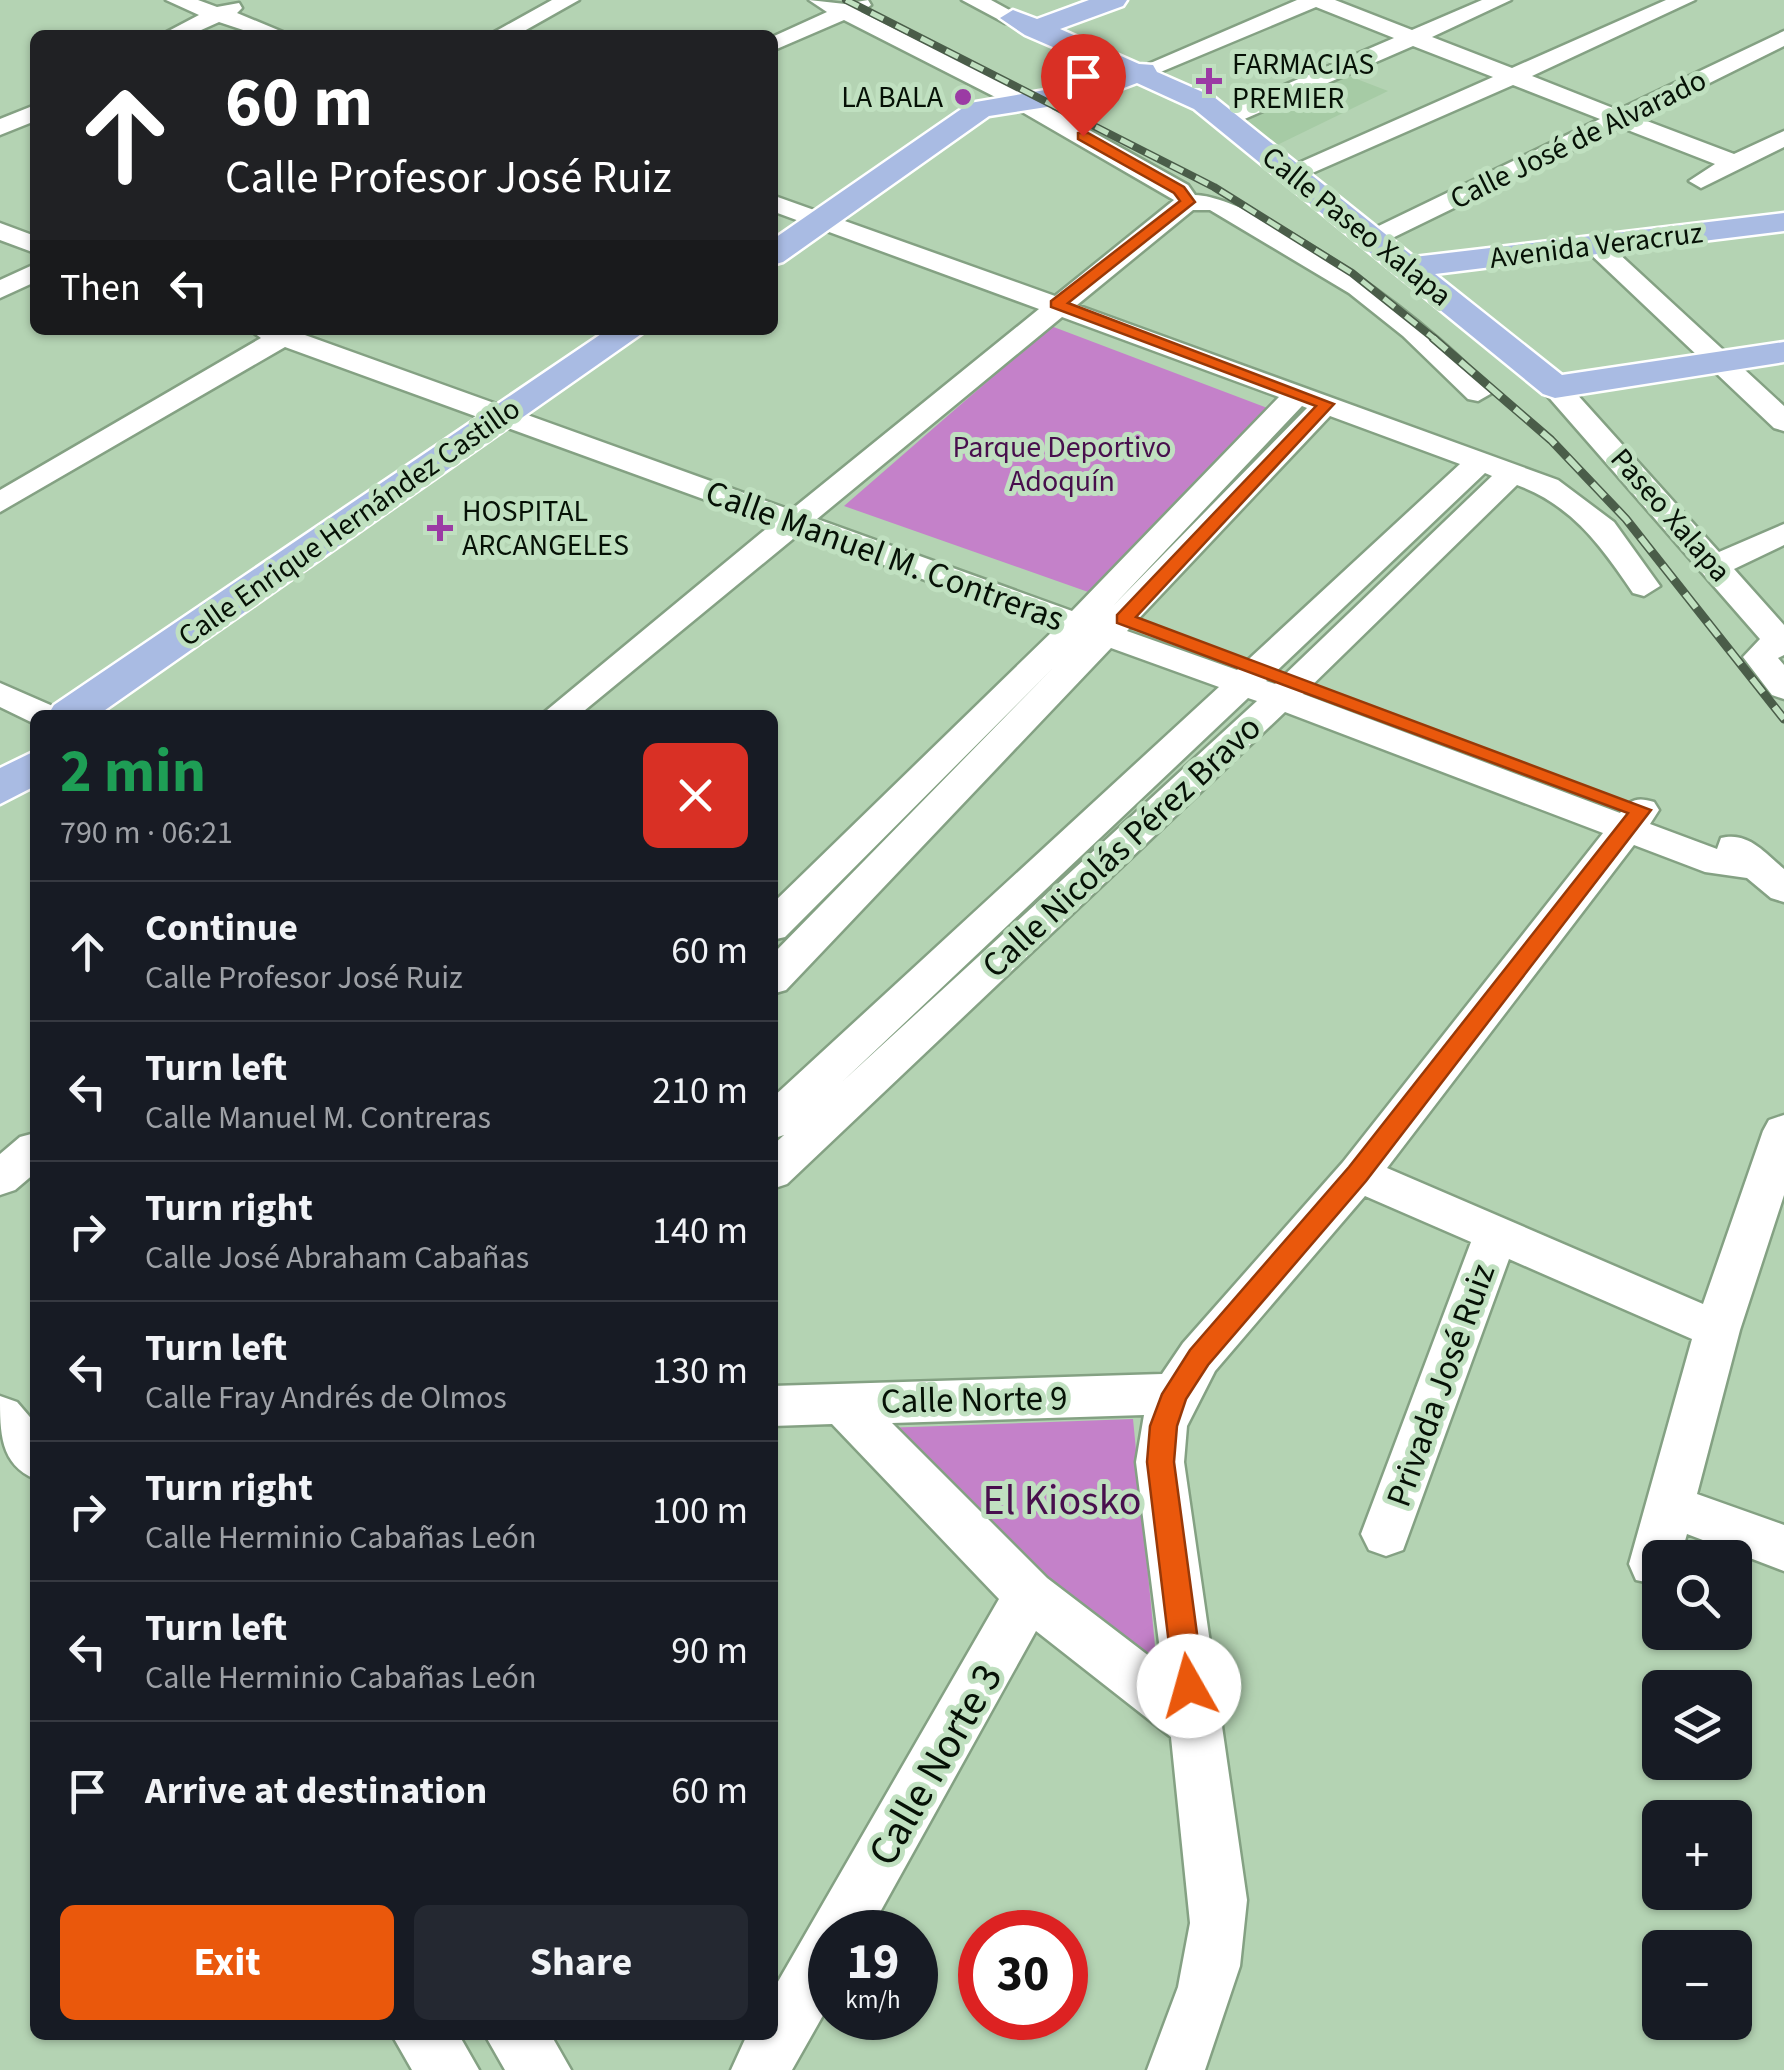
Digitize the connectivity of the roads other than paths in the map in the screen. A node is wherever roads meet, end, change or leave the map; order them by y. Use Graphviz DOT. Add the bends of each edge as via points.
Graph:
graph roads {
  1 [pos="176,0"];
  2 [pos="540,0"];
  3 [pos="568,0"];
  4 [pos="872,0"];
  5 [pos="973,0"];
  6 [pos="1114,0"];
  7 [pos="1316,0"];
  8 [pos="1500,0"];
  9 [pos="1684,0"];
  10 [pos="839,5"];
  11 [pos="238,8"];
  12 [pos="1032,14"];
  13 [pos="184,30"];
  14 [pos="209,30"];
  15 [pos="285,30"];
  16 [pos="482,30"];
  17 [pos="510,30"];
  18 [pos="773,30"];
  19 [pos="1412,37"];
  20 [pos="1784,38"];
  21 [pos="778,41"];
  22 [pos="1143,74"];
  23 [pos="1512,76"];
  24 [pos="30,99"];
  25 [pos="1016,99"];
  26 [pos="0,113"];
  27 [pos="30,114"];
  28 [pos="1622,118"];
  29 [pos="1226,119"];
  30 [pos="0,128"];
  31 [pos="1784,138"];
  32 [pos="1734,163"];
  33 [pos="1294,174"];
  34 [pos="1702,181"];
  35 [pos="1188,202"];
  36 [pos="0,213"];
  37 [pos="791,220"];
  38 [pos="1784,222"];
  39 [pos="30,224"];
  40 [pos="0,232"];
  41 [pos="1371,239"];
  42 [pos="30,243"];
  43 [pos="778,244"];
  44 [pos="1595,246"];
  45 [pos="30,258"];
  46 [pos="1408,268"];
  47 [pos="0,273"];
  48 [pos="30,275"];
  49 [pos="0,290"];
  50 [pos="1049,310"];
  51 [pos="270,335"];
  52 [pos="284,335"];
  53 [pos="329,335"];
  54 [pos="624,335"];
  55 [pos="656,335"];
  56 [pos="1784,352"];
  57 [pos="1716,362"];
  58 [pos="1555,387"];
  59 [pos="1478,393"];
  60 [pos="1306,405"];
  61 [pos="522,415"];
  62 [pos="1784,422"];
  63 [pos="1488,476"];
  64 [pos="1,496"];
  65 [pos="801,515"];
  66 [pos="1784,534"];
  67 [pos="1717,566"];
  68 [pos="1644,586"];
  69 [pos="1100,622"];
  70 [pos="1780,643"];
  71 [pos="1272,683"];
  72 [pos="1784,688"];
  73 [pos="0,694"];
  74 [pos="33,710"];
  75 [pos="77,710"];
  76 [pos="114,710"];
  77 [pos="564,710"];
  78 [pos="30,741"];
  79 [pos="0,762"];
  80 [pos="30,768"];
  81 [pos="0,789"];
  82 [pos="1634,820"];
  83 [pos="1784,889"];
  84 [pos="778,920"];
  85 [pos="778,973"];
  86 [pos="778,1118"];
  87 [pos="1784,1131"];
  88 [pos="30,1153"];
  89 [pos="778,1166"];
  90 [pos="1358,1174"];
  91 [pos="0,1178"];
  92 [pos="1495,1237"];
  93 [pos="1717,1330"];
  94 [pos="1175,1394"];
  95 [pos="841,1402"];
  96 [pos="778,1412"];
  97 [pos="0,1416"];
  98 [pos="30,1452"];
  99 [pos="1670,1506"];
  100 [pos="1386,1534"];
  101 [pos="1661,1540"];
  102 [pos="1784,1548"];
  103 [pos="1030,1595"];
  104 [pos="1194,1723"];
  105 [pos="851,1910"];
  106 [pos="808,1986"];
  107 [pos="778,2038"];
  108 [pos="425,2040"];
  109 [pos="518,2040"];
  110 [pos="777,2040"];
  111 [pos="450,2070"];
  112 [pos="542,2070"];
  113 [pos="760,2070"];
  114 [pos="1176,2070"];
  1 -- 11 [label="street"];
  2 -- 16 [label="street"];
  3 -- 17 [label="street"];
  4 -- 10 [label="street"];
  5 -- 12 [label="street, Calle Paseo Xalapa"];
  6 -- 12 [label="main road"];
  7 -- 19 [label="street"];
  7 -- 22 [label="street"];
  8 -- 19 [label="street"];
  9 -- 23 [label="street"];
  10 -- 18 [label="street"];
  10 -- 21 [label="street"];
  10 -- 25 [label="street"];
  11 -- 13 [label="street"];
  11 -- 14 [label="street"];
  11 -- 15 [label="street"];
  12 -- 22 [label="main road, Calle Paseo Xalapa"];
  19 -- 23 [label="street"];
  19 -- 29 [label="street"];
  20 -- 28 [label="street, Calle José de Alvarado"];
  22 -- 25 [label="main road" via="1092,91"];
  22 -- 29 [label="main road, Calle Paseo Xalapa"];
  23 -- 28 [label="street"];
  23 -- 33 [label="street"];
  24 -- 26 [label="street"];
  25 -- 35 [label="street" via="1179,190"];
  25 -- 37 [label="main road" via="970,114"];
  27 -- 30 [label="street"];
  28 -- 32 [label="street"];
  28 -- 41 [label="street, Calle José de Alvarado"];
  29 -- 33 [label="main road, Calle Paseo Xalapa"];
  31 -- 32 [label="street"];
  32 -- 34 [label="street"];
  33 -- 41 [label="main road, Calle Paseo Xalapa"];
  35 -- 50 [label="street"];
  35 -- 59 [label="street" via="1214,203 1358,287"];
  36 -- 39 [label="street"];
  37 -- 43 [label="main road"];
  37 -- 50 [label="street"];
  38 -- 44 [label="main road, Avenida Veracruz"];
  40 -- 42 [label="street"];
  41 -- 46 [label="main road, Calle Paseo Xalapa"];
  44 -- 46 [label="main road, Avenida Veracruz"];
  44 -- 57 [label="street"];
  45 -- 47 [label="street"];
  46 -- 58 [label="main road, Calle Paseo Xalapa"];
  48 -- 49 [label="street"];
  50 -- 60 [label="street"];
  50 -- 65 [label="street"];
  51 -- 64 [label="street"];
  52 -- 61 [label="street, Calle Manuel M. Contreras"];
  53 -- 61 [label="street, Calle Manuel M. Contreras"];
  54 -- 61 [label="main road, Calle Enrique Hernández Castillo"];
  55 -- 61 [label="main road, Calle Enrique Hernández Castillo"];
  56 -- 57 [label="main road"];
  57 -- 58 [label="main road"];
  57 -- 62 [label="street"];
  58 -- 67 [label="street, Paseo Xalapa"];
  60 -- 63 [label="street"];
  60 -- 69 [label="street"];
  61 -- 65 [label="street, Calle Manuel M. Contreras"];
  61 -- 75 [label="main road, Calle Enrique Hernández Castillo"];
  61 -- 76 [label="main road, Calle Enrique Hernández Castillo"];
  63 -- 68 [label="street" via="1547,486 1575,504 1625,554"];
  63 -- 71 [label="street, Calle Nicolás Pérez Bravo"];
  65 -- 69 [label="street, Calle Manuel M. Contreras"];
  65 -- 77 [label="street"];
  66 -- 67 [label="street"];
  67 -- 70 [label="street, Paseo Xalapa"];
  69 -- 71 [label="street, Calle Manuel M. Contreras"];
  69 -- 84 [label="street"];
  69 -- 85 [label="street"];
  70 -- 72 [label="street" via="1760,657"];
  71 -- 82 [label="street, Calle Manuel M. Contreras"];
  71 -- 86 [label="street, Calle Nicolás Pérez Bravo"];
  71 -- 89 [label="street, Calle Nicolás Pérez Bravo"];
  73 -- 74 [label="street"];
  78 -- 79 [label="main road"];
  80 -- 81 [label="main road"];
  82 -- 83 [label="street, Calle Manuel M. Contreras" via="1718,863 1754,866"];
  82 -- 90 [label="street"];
  87 -- 93 [label="street"];
  88 -- 91 [label="street"];
  90 -- 92 [label="street, Privada José Ruiz"];
  90 -- 94 [label="street"];
  92 -- 93 [label="street, Privada José Ruiz"];
  92 -- 100 [label="street, Privada José Ruiz"];
  93 -- 99 [label="street"];
  94 -- 95 [label="street, Calle Norte 9"];
  94 -- 104 [label="street" via="1160,1462"];
  95 -- 96 [label="street, Calle Norte 9"];
  95 -- 103 [label="street"];
  97 -- 98 [label="street"];
  99 -- 101 [label="street"];
  99 -- 102 [label="street"];
  103 -- 104 [label="street"];
  103 -- 105 [label="street, Calle Norte 3"];
  104 -- 114 [label="street" via="1220,1900 1220,1943"];
  106 -- 107 [label="street"];
  108 -- 111 [label="street"];
  109 -- 112 [label="street"];
  110 -- 113 [label="street"];
}
